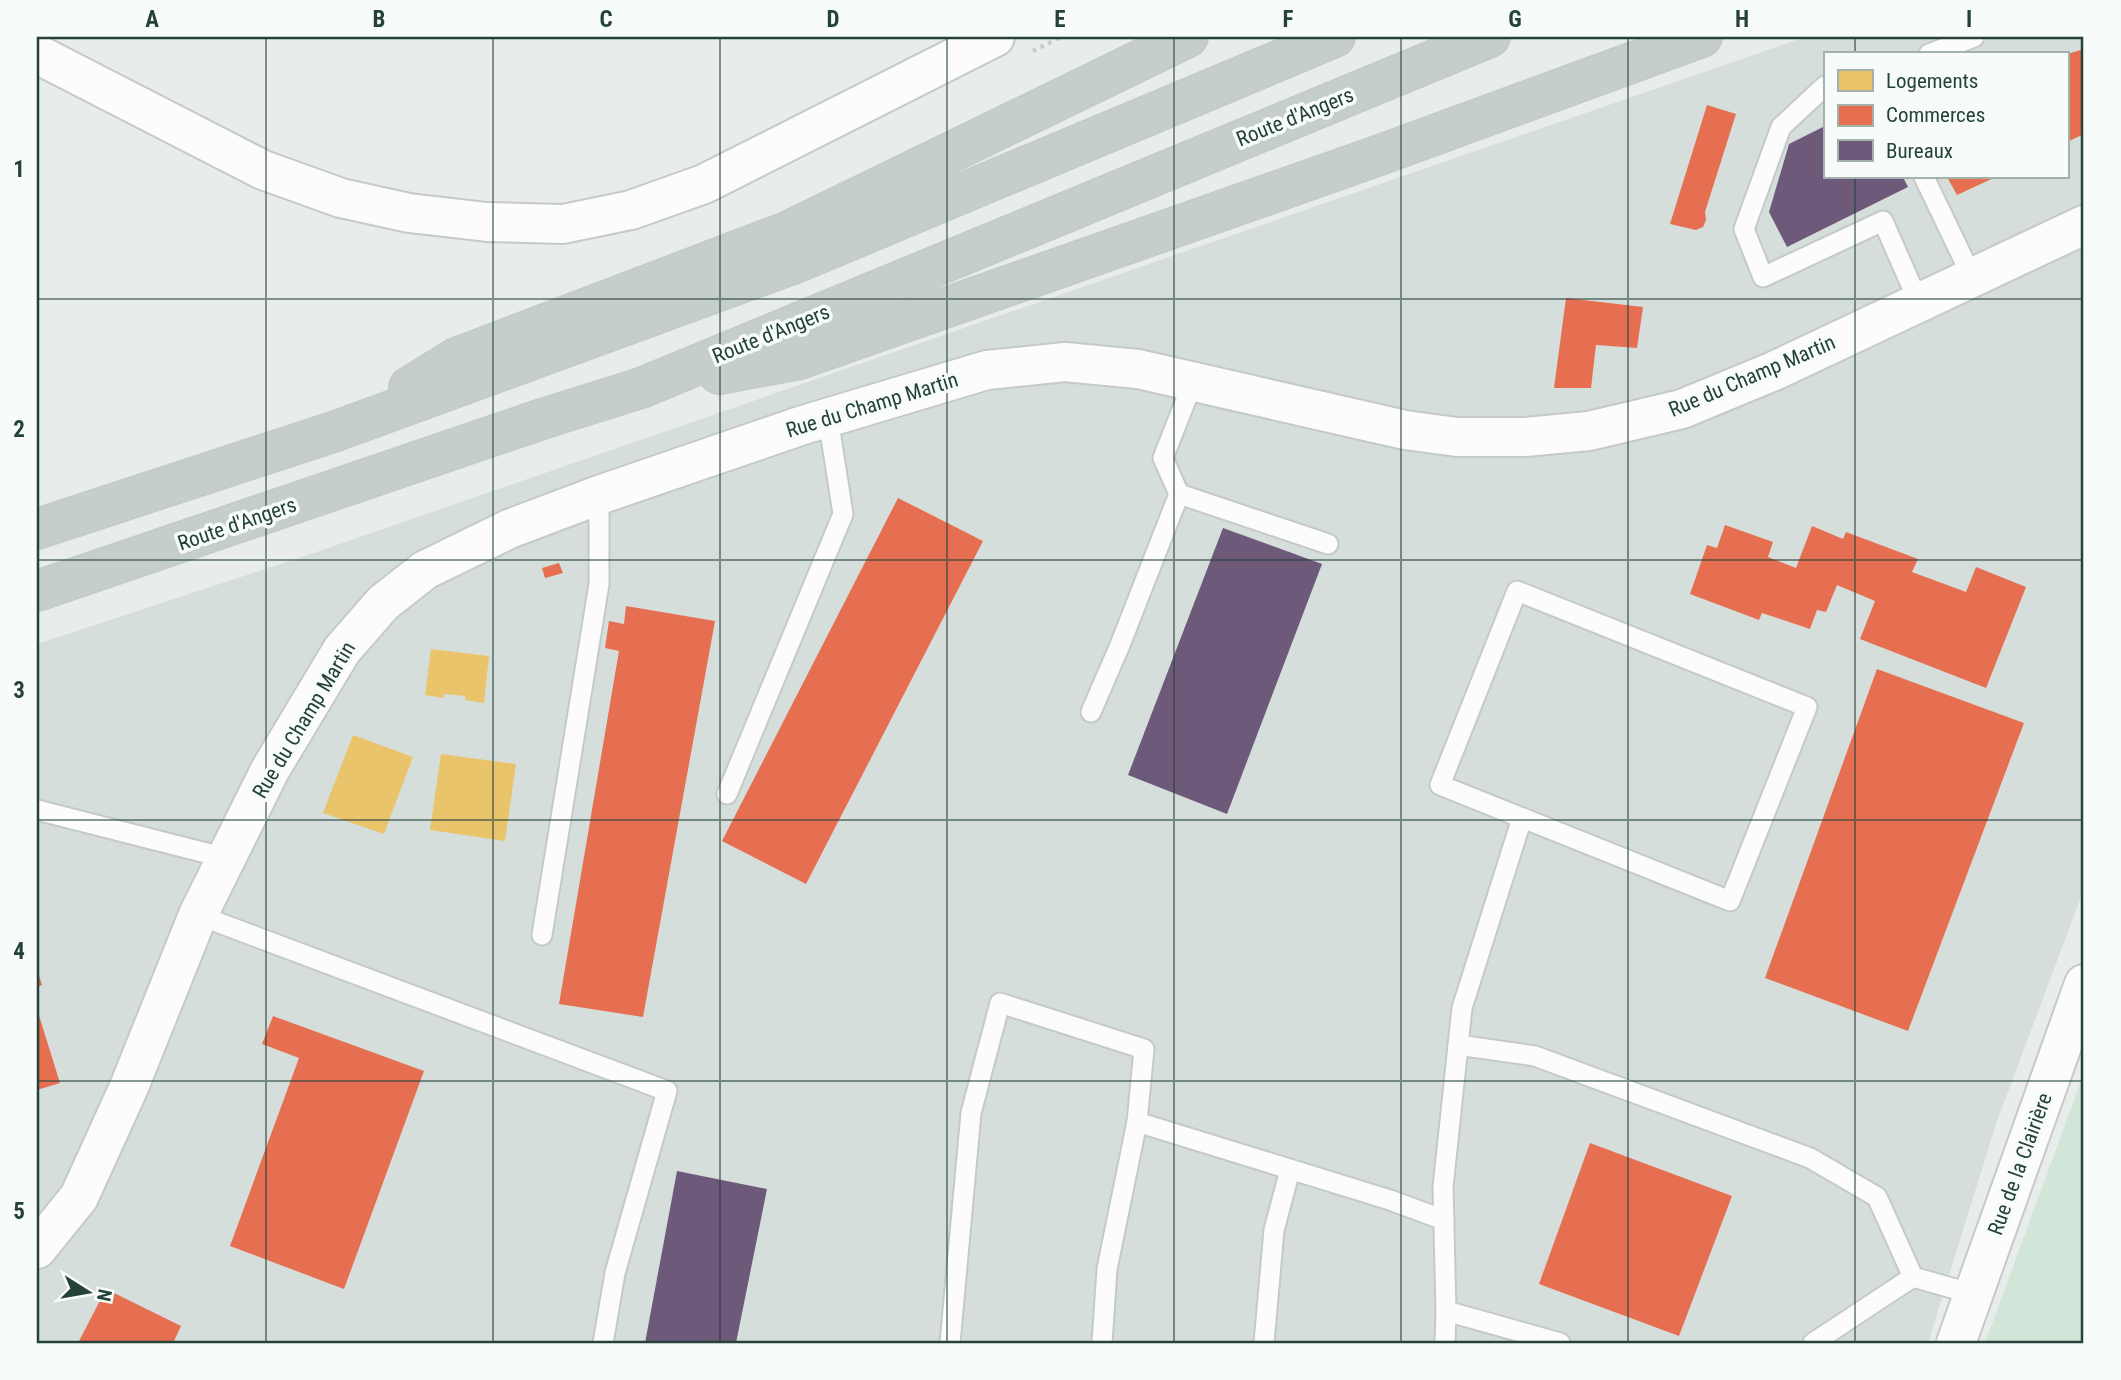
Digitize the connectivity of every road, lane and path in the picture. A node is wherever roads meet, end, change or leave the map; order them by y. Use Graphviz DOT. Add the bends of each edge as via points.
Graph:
graph roads {
  1 [pos="1061,37"];
  2 [pos="1188,37"];
  3 [pos="1335,37"];
  4 [pos="1490,37"];
  5 [pos="1702,37"];
  6 [pos="1974,37"];
  7 [pos="1010,46"];
  8 [pos="1934,52"];
  9 [pos="37,54"];
  10 [pos="1824,87"];
  11 [pos="1924,178"];
  12 [pos="1880,201"];
  13 [pos="1883,221"];
  14 [pos="2084,225"];
  15 [pos="1972,277"];
  16 [pos="1919,303"];
  17 [pos="1193,382"];
  18 [pos="641,388"];
  19 [pos="828,418"];
  20 [pos="336,431"];
  21 [pos="1179,494"];
  22 [pos="599,495"];
  23 [pos="37,529"];
  24 [pos="1328,544"];
  25 [pos="37,591"];
  26 [pos="1091,712"];
  27 [pos="727,794"];
  28 [pos="37,810"];
  29 [pos="1521,818"];
  30 [pos="226,858"];
  31 [pos="198,915"];
  32 [pos="542,935"];
  33 [pos="2084,985"];
  34 [pos="1458,1045"];
  35 [pos="1137,1122"];
  36 [pos="1290,1170"];
  37 [pos="1444,1220"];
  38 [pos="37,1249"];
  39 [pos="1913,1277"];
  40 [pos="1973,1294"];
  41 [pos="1446,1311"];
  42 [pos="1809,1342"];
  43 [pos="603,1343"];
  44 [pos="950,1343"];
  45 [pos="1102,1343"];
  46 [pos="1264,1343"];
  47 [pos="1445,1343"];
  48 [pos="1560,1343"];
  49 [pos="1956,1343"];
  1 -- 7 [label="path"];
  2 -- 20 [label="highway" via="789,230 456,358"];
  3 -- 20 [label="highway" via="798,262"];
  4 -- 18 [label="highway, Route d'Angers"];
  5 -- 18 [label="highway" via="800,359"];
  6 -- 8 [label="lane"];
  7 -- 9 [label="street" via="704,184 631,210 563,224 487,222 341,198 263,170"];
  10 -- 13 [label="lane" via="1781,127 1744,229 1763,277"];
  11 -- 15 [label="lane"];
  12 -- 13 [label="lane"];
  13 -- 16 [label="lane"];
  14 -- 15 [label="street, Rue du Champ Martin"];
  15 -- 16 [label="street, Rue du Champ Martin"];
  16 -- 17 [label="street, Rue du Champ Martin" via="1682,410 1589,431 1525,437 1405,430"];
  17 -- 19 [label="street, Rue du Champ Martin" via="1138,369 1065,362 986,370"];
  17 -- 21 [label="lane" via="1163,458"];
  18 -- 25 [label="highway, Route d'Angers"];
  19 -- 22 [label="street, Rue du Champ Martin"];
  19 -- 27 [label="lane" via="843,514"];
  20 -- 23 [label="highway"];
  21 -- 24 [label="lane"];
  21 -- 26 [label="lane"];
  22 -- 30 [label="street, Rue du Champ Martin" via="509,529 425,570 383,604 342,650 270,770"];
  22 -- 32 [label="lane" via="599,584"];
  28 -- 30 [label="lane"];
  29 -- 29 [label="lane" via="1730,901 1807,707 1517,591 1440,785"];
  29 -- 34 [label="lane" via="1462,1008"];
  30 -- 31 [label="street, Rue du Champ Martin"];
  31 -- 38 [label="street, Rue du Champ Martin" via="79,1197"];
  31 -- 43 [label="lane" via="667,1091 615,1273"];
  33 -- 40 [label="street, Rue de la Clairière"];
  34 -- 37 [label="lane" via="1443,1186"];
  34 -- 39 [label="lane" via="1535,1056 1810,1158 1877,1197"];
  35 -- 36 [label="lane"];
  35 -- 44 [label="lane" via="1143,1049 1000,1003 971,1113"];
  35 -- 45 [label="lane" via="1107,1269"];
  36 -- 37 [label="lane"];
  36 -- 46 [label="lane" via="1274,1230"];
  37 -- 41 [label="lane"];
  39 -- 40 [label="lane"];
  39 -- 42 [label="lane"];
  40 -- 49 [label="street, Rue de la Clairière"];
  41 -- 47 [label="lane"];
  41 -- 48 [label="lane"];
}
